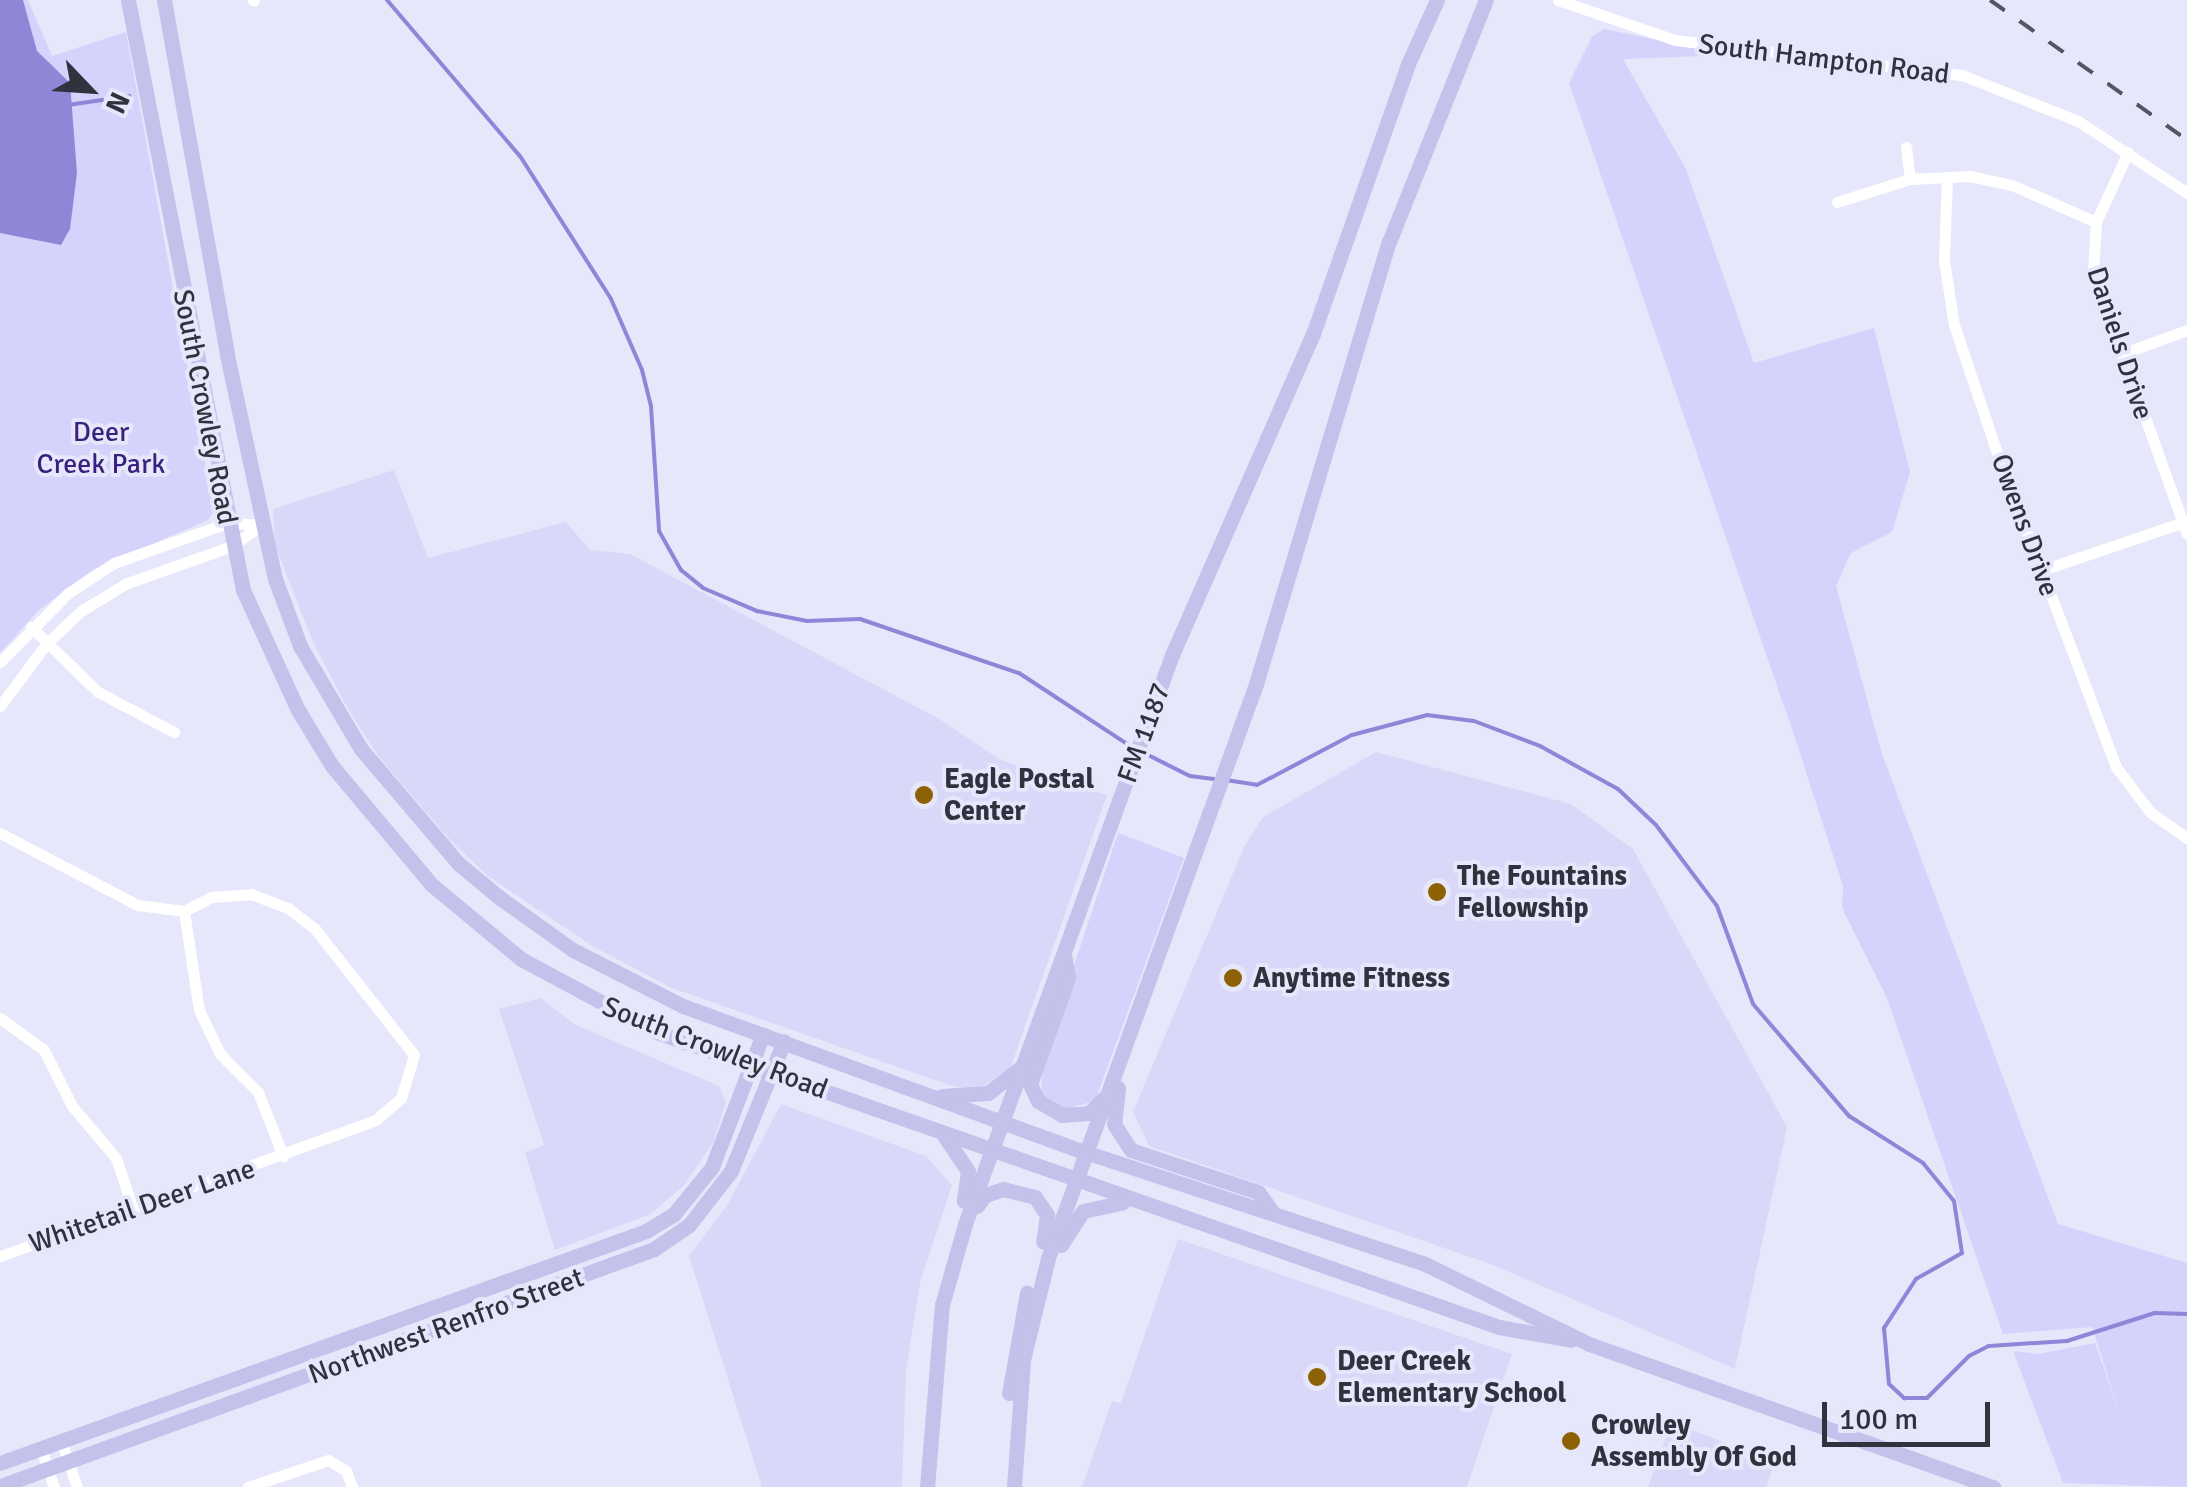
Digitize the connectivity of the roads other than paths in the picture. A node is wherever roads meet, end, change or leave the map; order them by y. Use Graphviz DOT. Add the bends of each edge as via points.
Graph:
graph roads {
  1 [pos="128,0"];
  2 [pos="164,0"];
  3 [pos="1438,0"];
  4 [pos="1486,0"];
  5 [pos="1558,0"];
  6 [pos="1906,147"];
  7 [pos="2128,152"];
  8 [pos="1947,177"];
  9 [pos="1910,179"];
  10 [pos="2187,192"];
  11 [pos="1837,202"];
  12 [pos="2096,222"];
  13 [pos="2187,330"];
  14 [pos="2121,354"];
  15 [pos="227,523"];
  16 [pos="260,525"];
  17 [pos="2186,526"];
  18 [pos="232,546"];
  19 [pos="2042,570"];
  20 [pos="31,627"];
  21 [pos="47,642"];
  22 [pos="0,662"];
  23 [pos="0,706"];
  24 [pos="174,732"];
  25 [pos="0,833"];
  26 [pos="2187,838"];
  27 [pos="500,898"];
  28 [pos="1178,898"];
  29 [pos="184,910"];
  30 [pos="478,926"];
  31 [pos="1064,955"];
  32 [pos="0,1018"];
  33 [pos="763,1034"];
  34 [pos="784,1041"];
  35 [pos="1022,1066"];
  36 [pos="751,1067"];
  37 [pos="772,1074"];
  38 [pos="1109,1088"];
  39 [pos="935,1098"];
  40 [pos="1002,1121"];
  41 [pos="938,1132"];
  42 [pos="991,1151"];
  43 [pos="1085,1152"];
  44 [pos="283,1156"];
  45 [pos="1074,1182"];
  46 [pos="1142,1204"];
  47 [pos="133,1209"];
  48 [pos="1272,1211"];
  49 [pos="674,1214"];
  50 [pos="966,1224"];
  51 [pos="689,1225"];
  52 [pos="1358,1240"];
  53 [pos="0,1256"];
  54 [pos="1048,1258"];
  55 [pos="1348,1272"];
  56 [pos="942,1305"];
  57 [pos="1589,1344"];
  58 [pos="61,1441"];
  59 [pos="40,1449"];
  60 [pos="1013,1460"];
  61 [pos="69,1462"];
  62 [pos="0,1464"];
  63 [pos="47,1469"];
  64 [pos="0,1486"];
  65 [pos="54,1487"];
  66 [pos="78,1487"];
  67 [pos="248,1487"];
  68 [pos="352,1487"];
  69 [pos="927,1487"];
  70 [pos="1014,1487"];
  71 [pos="1993,1487"];
  1 -- 15 [label="main road, South Crowley Road"];
  2 -- 16 [label="main road, South Crowley Road"];
  3 -- 31 [label="main road, FM 1187 / FM 1187" via="1408,64 1313,334 1172,656"];
  4 -- 28 [label="main road" via="1389,242 1256,684"];
  5 -- 7 [label="street, South Hampton Road" via="1676,40 1962,75 2078,121"];
  6 -- 9 [label="street"];
  7 -- 10 [label="street, South Hampton Road"];
  7 -- 12 [label="street, Daniels Drive"];
  8 -- 9 [label="street"];
  8 -- 12 [label="street" via="2012,185"];
  8 -- 19 [label="street, Owens Drive" via="1944,260 1954,324"];
  9 -- 11 [label="street"];
  12 -- 14 [label="street, Daniels Drive" via="2093,272"];
  13 -- 14 [label="street"];
  14 -- 17 [label="street, Daniels Drive"];
  15 -- 16 [label="street"];
  15 -- 18 [label="main road, South Crowley Road"];
  15 -- 20 [label="street" via="114,564"];
  16 -- 18 [label="street"];
  16 -- 27 [label="main road, South Crowley Road" via="300,646 328,698 394,794"];
  17 -- 19 [label="street"];
  18 -- 21 [label="street" via="125,584"];
  18 -- 30 [label="main road, South Crowley Road" via="270,654 332,766 386,836"];
  19 -- 26 [label="street, Owens Drive" via="2116,768 2150,812"];
  20 -- 21 [label="street"];
  20 -- 22 [label="street"];
  21 -- 23 [label="street"];
  21 -- 24 [label="street" via="98,692"];
  25 -- 29 [label="street" via="115,898"];
  27 -- 30 [label="main road"];
  27 -- 33 [label="main road, South Crowley Road" via="573,950 683,1006"];
  28 -- 38 [label="main road"];
  28 -- 48 [label="main road" via="1182,914 1115,1094 1114,1124 1140,1155 1258,1192"];
  29 -- 44 [label="street" via="185,947 206,1026 220,1054 258,1092"];
  29 -- 44 [label="street, Whitetail Deer Lane" via="212,897 251,894 288,908 315,929 414,1054 410,1080 391,1110"];
  30 -- 36 [label="main road, South Crowley Road" via="593,1001"];
  31 -- 35 [label="main road, FM 1187 / FM 1187"];
  31 -- 38 [label="main road" via="1068,978 1032,1072 1033,1092 1052,1111 1080,1116 1095,1109"];
  32 -- 47 [label="street" via="44,1050 72,1106 116,1158"];
  33 -- 34 [label="main road, South Crowley Road"];
  33 -- 36 [label="main road, Northwest Renfro Street"];
  34 -- 37 [label="main road, Northwest Renfro Street"];
  34 -- 39 [label="main road, South Crowley Road"];
  35 -- 39 [label="main road" via="988,1094"];
  35 -- 40 [label="main road, FM 1187 / FM 1187"];
  36 -- 37 [label="main road, South Crowley Road"];
  36 -- 49 [label="main road, Northwest Renfro Street" via="712,1168"];
  37 -- 41 [label="main road, South Crowley Road"];
  37 -- 51 [label="main road, Northwest Renfro Street" via="731,1171"];
  38 -- 43 [label="main road"];
  39 -- 40 [label="main road, South Crowley Road"];
  40 -- 42 [label="main road, FM 1187 / FM 1187"];
  40 -- 43 [label="main road, South Crowley Road"];
  41 -- 42 [label="main road, South Crowley Road"];
  41 -- 56 [label="main road" via="955,1147 969,1184 939,1291"];
  42 -- 45 [label="main road, South Crowley Road"];
  42 -- 50 [label="main road, FM 1187 / FM 1187"];
  43 -- 45 [label="main road"];
  43 -- 48 [label="main road, South Crowley Road"];
  44 -- 47 [label="street, Whitetail Deer Lane"];
  45 -- 46 [label="main road, South Crowley Road"];
  45 -- 54 [label="main road"];
  46 -- 54 [label="main road" via="1108,1202 1084,1210"];
  46 -- 55 [label="main road, South Crowley Road"];
  47 -- 53 [label="street, Whitetail Deer Lane"];
  48 -- 52 [label="main road, South Crowley Road"];
  49 -- 51 [label="main road"];
  49 -- 58 [label="main road, Northwest Renfro Street" via="594,1252"];
  50 -- 56 [label="main road, FM 1187 / FM 1187"];
  50 -- 60 [label="main road" via="985,1194 1003,1189 1035,1196 1048,1215 1011,1371 1005,1443"];
  51 -- 61 [label="main road, Northwest Renfro Street" via="654,1249 603,1270"];
  52 -- 55 [label="main road"];
  52 -- 57 [label="main road, South Crowley Road" via="1457,1277"];
  54 -- 60 [label="main road" via="1023,1360"];
  55 -- 57 [label="main road, South Crowley Road" via="1499,1327"];
  56 -- 69 [label="main road, FM 1187 / FM 1187"];
  57 -- 71 [label="main road, South Crowley Road"];
  58 -- 59 [label="main road, Northwest Renfro Street"];
  58 -- 61 [label="street"];
  59 -- 62 [label="main road, Northwest Renfro Street"];
  59 -- 63 [label="street"];
  60 -- 70 [label="main road"];
  61 -- 63 [label="main road, Northwest Renfro Street"];
  61 -- 66 [label="street"];
  63 -- 64 [label="main road, Northwest Renfro Street"];
  63 -- 65 [label="street"];
  67 -- 68 [label="street" via="318,1462 337,1462"];
}
